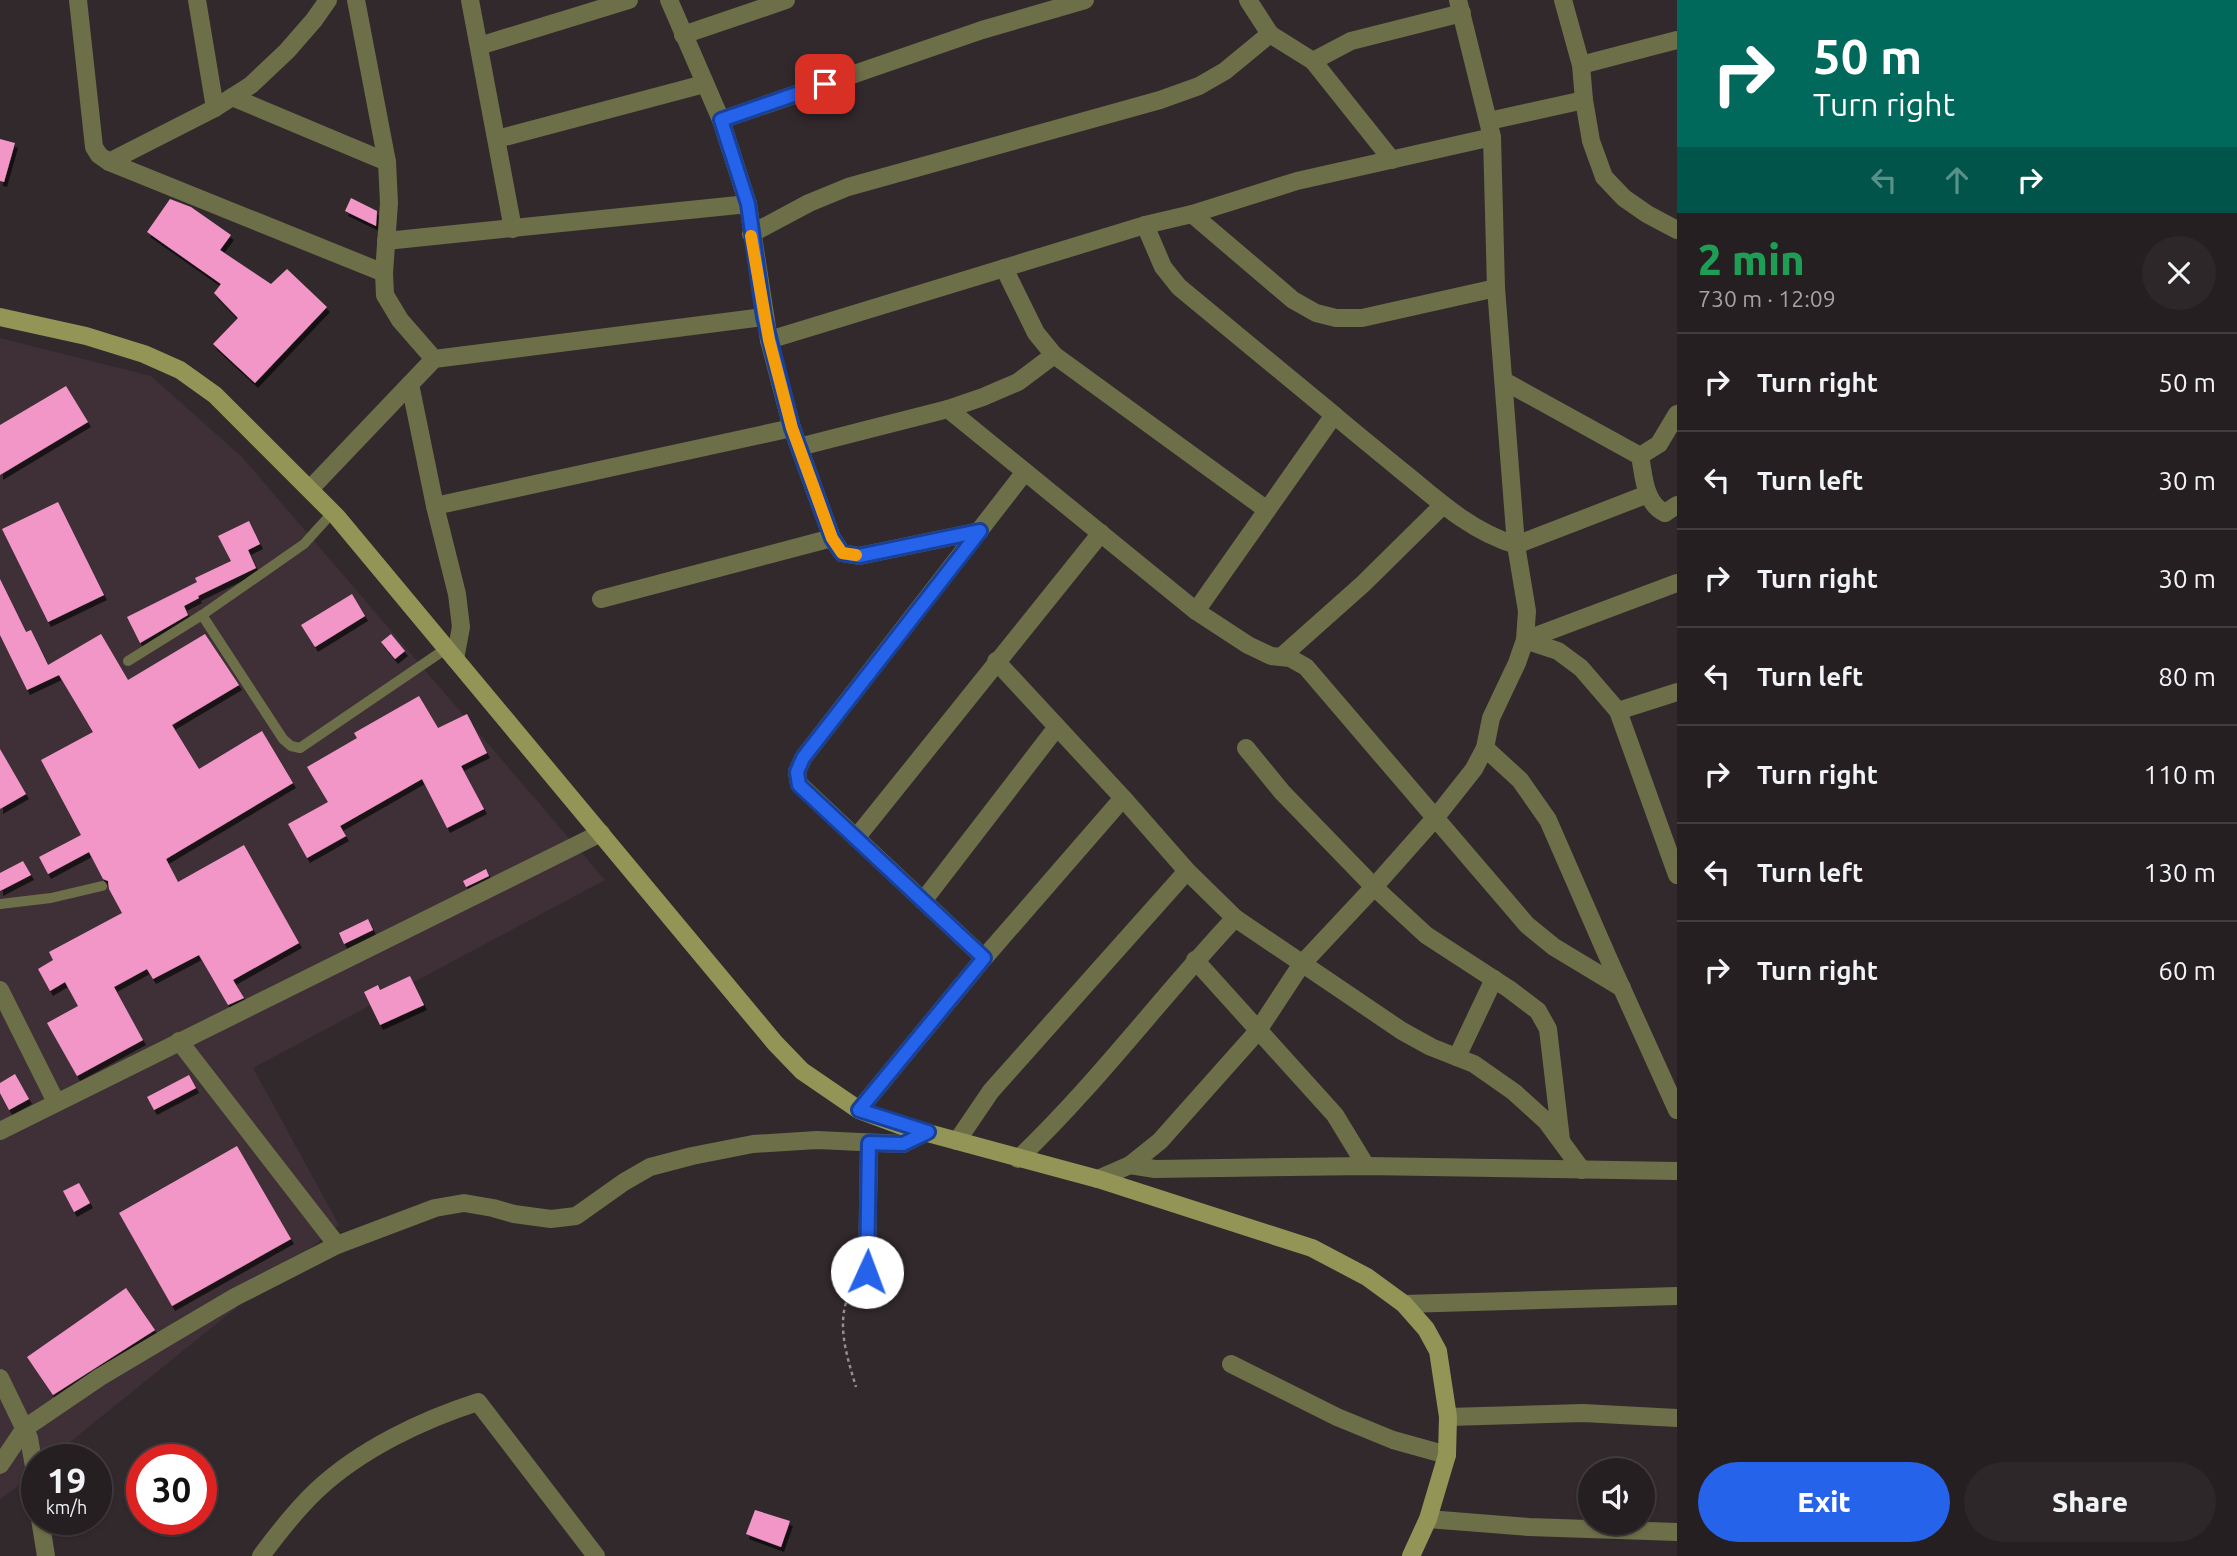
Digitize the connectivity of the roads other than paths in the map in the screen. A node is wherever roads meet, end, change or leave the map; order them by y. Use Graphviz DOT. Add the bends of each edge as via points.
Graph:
graph roads {
  1 [pos="78,0"];
  2 [pos="197,0"];
  3 [pos="312,0"];
  4 [pos="328,0"];
  5 [pos="356,0"];
  6 [pos="470,0"];
  7 [pos="629,0"];
  8 [pos="669,0"];
  9 [pos="786,0"];
  10 [pos="1086,0"];
  11 [pos="1248,0"];
  12 [pos="1563,0"];
  13 [pos="1460,7"];
  14 [pos="314,20"];
  15 [pos="1270,34"];
  16 [pos="683,35"];
  17 [pos="1677,40"];
  18 [pos="479,46"];
  19 [pos="1313,61"];
  20 [pos="1581,65"];
  21 [pos="704,84"];
  22 [pos="232,97"];
  23 [pos="1584,100"];
  24 [pos="215,108"];
  25 [pos="721,120"];
  26 [pos="1490,129"];
  27 [pos="497,139"];
  28 [pos="1392,160"];
  29 [pos="110,162"];
  30 [pos="387,162"];
  31 [pos="748,204"];
  32 [pos="1192,214"];
  33 [pos="1145,225"];
  34 [pos="513,229"];
  35 [pos="1677,230"];
  36 [pos="751,234"];
  37 [pos="386,241"];
  38 [pos="1004,268"];
  39 [pos="384,273"];
  40 [pos="1496,288"];
  41 [pos="0,317"];
  42 [pos="764,317"];
  43 [pos="769,340"];
  44 [pos="1054,355"];
  45 [pos="434,359"];
  46 [pos="1504,381"];
  47 [pos="410,384"];
  48 [pos="948,409"];
  49 [pos="1677,414"];
  50 [pos="1334,415"];
  51 [pos="792,428"];
  52 [pos="799,447"];
  53 [pos="1640,456"];
  54 [pos="1024,473"];
  55 [pos="310,489"];
  56 [pos="1648,494"];
  57 [pos="1443,505"];
  58 [pos="1677,505"];
  59 [pos="435,506"];
  60 [pos="1266,510"];
  61 [pos="333,512"];
  62 [pos="980,531"];
  63 [pos="1101,533"];
  64 [pos="832,538"];
  65 [pos="1516,545"];
  66 [pos="1677,583"];
  67 [pos="601,599"];
  68 [pos="1196,611"];
  69 [pos="202,615"];
  70 [pos="1525,640"];
  71 [pos="451,653"];
  72 [pos="1281,657"];
  73 [pos="128,661"];
  74 [pos="996,661"];
  75 [pos="1677,692"];
  76 [pos="1618,711"];
  77 [pos="1057,727"];
  78 [pos="1246,748"];
  79 [pos="1485,748"];
  80 [pos="1123,798"];
  81 [pos="1436,817"];
  82 [pos="601,833"];
  83 [pos="856,838"];
  84 [pos="1672,841"];
  85 [pos="1187,871"];
  86 [pos="1677,875"];
  87 [pos="102,886"];
  88 [pos="1374,887"];
  89 [pos="923,901"];
  90 [pos="0,904"];
  91 [pos="1235,918"];
  92 [pos="984,958"];
  93 [pos="1195,960"];
  94 [pos="1301,965"];
  95 [pos="1494,979"];
  96 [pos="1622,988"];
  97 [pos="0,990"];
  98 [pos="1258,1031"];
  99 [pos="179,1041"];
  100 [pos="1457,1057"];
  101 [pos="56,1102"];
  102 [pos="859,1110"];
  103 [pos="1677,1110"];
  104 [pos="0,1131"];
  105 [pos="928,1132"];
  106 [pos="957,1141"];
  107 [pos="869,1143"];
  108 [pos="1562,1144"];
  109 [pos="1018,1159"];
  110 [pos="1130,1165"];
  111 [pos="1366,1166"];
  112 [pos="1582,1170"];
  113 [pos="1677,1171"];
  114 [pos="1098,1180"];
  115 [pos="337,1245"];
  116 [pos="867,1272"];
  117 [pos="1677,1296"];
  118 [pos="1404,1304"];
  119 [pos="1231,1364"];
  120 [pos="0,1378"];
  121 [pos="1448,1417"];
  122 [pos="1677,1418"];
  123 [pos="25,1428"];
  124 [pos="29,1444"];
  125 [pos="1447,1455"];
  126 [pos="0,1465"];
  127 [pos="1428,1519"];
  128 [pos="1677,1532"];
  129 [pos="43,1535"];
  130 [pos="46,1556"];
  131 [pos="261,1556"];
  132 [pos="596,1556"];
  133 [pos="1411,1556"];
  1 -- 29 [label="street" via="94,147"];
  2 -- 24 [label="street"];
  3 -- 14 [label="street"];
  4 -- 14 [label="street"];
  5 -- 30 [label="street"];
  6 -- 18 [label="street"];
  7 -- 18 [label="street"];
  8 -- 16 [label="street"];
  9 -- 16 [label="street"];
  10 -- 25 [label="street" via="982,30"];
  11 -- 15 [label="street"];
  12 -- 20 [label="street"];
  13 -- 19 [label="street" via="1351,41"];
  13 -- 26 [label="street"];
  14 -- 22 [label="street" via="278,60"];
  15 -- 19 [label="street"];
  15 -- 36 [label="street" via="1199,86 848,187"];
  16 -- 21 [label="street"];
  17 -- 20 [label="street"];
  18 -- 27 [label="street"];
  19 -- 28 [label="street"];
  20 -- 23 [label="street"];
  21 -- 25 [label="street"];
  21 -- 27 [label="street"];
  22 -- 24 [label="street"];
  22 -- 30 [label="street"];
  23 -- 26 [label="street"];
  23 -- 35 [label="street" via="1591,141 1604,177 1639,209"];
  24 -- 29 [label="street"];
  25 -- 31 [label="street"];
  26 -- 28 [label="street"];
  26 -- 40 [label="street"];
  27 -- 34 [label="street"];
  28 -- 32 [label="street" via="1297,181"];
  29 -- 39 [label="street"];
  30 -- 37 [label="street"];
  31 -- 34 [label="street"];
  31 -- 36 [label="street"];
  32 -- 33 [label="street"];
  32 -- 40 [label="street" via="1293,300 1336,318 1362,318"];
  33 -- 38 [label="street"];
  33 -- 50 [label="street" via="1163,267 1178,287"];
  34 -- 37 [label="street"];
  36 -- 42 [label="street"];
  37 -- 39 [label="street"];
  38 -- 43 [label="street"];
  38 -- 44 [label="street" via="1036,333"];
  39 -- 45 [label="street" via="386,295 400,320"];
  40 -- 46 [label="street"];
  41 -- 55 [label="street" via="144,354 180,370 215,395"];
  42 -- 43 [label="street"];
  42 -- 45 [label="street"];
  43 -- 51 [label="street"];
  44 -- 48 [label="street" via="1018,382"];
  44 -- 60 [label="street"];
  45 -- 47 [label="street"];
  46 -- 53 [label="street"];
  46 -- 65 [label="street"];
  47 -- 55 [label="street"];
  47 -- 59 [label="street"];
  48 -- 52 [label="street"];
  48 -- 54 [label="street"];
  49 -- 53 [label="street" via="1659,444"];
  50 -- 57 [label="street"];
  50 -- 60 [label="street"];
  51 -- 52 [label="street"];
  51 -- 59 [label="street"];
  52 -- 64 [label="street"];
  53 -- 56 [label="street"];
  54 -- 62 [label="street"];
  54 -- 63 [label="street"];
  55 -- 61 [label="street"];
  56 -- 58 [label="street" via="1655,508 1665,513"];
  56 -- 65 [label="street"];
  57 -- 65 [label="street" via="1475,528"];
  57 -- 72 [label="street"];
  59 -- 71 [label="street" via="461,627"];
  60 -- 68 [label="street"];
  61 -- 69 [label="lane" via="304,544"];
  61 -- 71 [label="street"];
  62 -- 64 [label="street" via="859,556 842,553"];
  62 -- 83 [label="street" via="803,758 797,772 799,785"];
  63 -- 68 [label="street"];
  63 -- 74 [label="street"];
  64 -- 67 [label="street"];
  65 -- 70 [label="street" via="1527,611"];
  66 -- 70 [label="street"];
  68 -- 72 [label="street" via="1248,645"];
  69 -- 71 [label="lane" via="283,739 300,748"];
  69 -- 73 [label="lane"];
  70 -- 76 [label="street" via="1558,651 1580,668"];
  70 -- 79 [label="street" via="1491,718"];
  71 -- 82 [label="street"];
  72 -- 81 [label="street" via="1306,667"];
  74 -- 77 [label="street"];
  74 -- 83 [label="street"];
  75 -- 76 [label="street"];
  76 -- 84 [label="street"];
  77 -- 80 [label="street"];
  77 -- 89 [label="street"];
  78 -- 88 [label="street"];
  79 -- 81 [label="street"];
  79 -- 96 [label="street" via="1520,780 1548,820"];
  80 -- 85 [label="street"];
  80 -- 92 [label="street"];
  81 -- 88 [label="street"];
  81 -- 96 [label="street" via="1527,925"];
  82 -- 99 [label="street"];
  82 -- 102 [label="street" via="775,1043 802,1071"];
  83 -- 89 [label="street"];
  84 -- 86 [label="street"];
  85 -- 91 [label="street"];
  85 -- 106 [label="street" via="991,1091"];
  87 -- 90 [label="lane"];
  88 -- 94 [label="street"];
  88 -- 95 [label="street" via="1426,935"];
  89 -- 92 [label="street"];
  91 -- 93 [label="street"];
  91 -- 94 [label="street"];
  92 -- 102 [label="street"];
  93 -- 98 [label="street"];
  93 -- 109 [label="street" via="1056,1122"];
  94 -- 98 [label="street"];
  94 -- 100 [label="street" via="1402,1031"];
  95 -- 100 [label="street"];
  95 -- 108 [label="street" via="1538,1011 1548,1029"];
  96 -- 103 [label="street"];
  97 -- 101 [label="street"];
  98 -- 110 [label="street" via="1160,1141"];
  98 -- 111 [label="street" via="1335,1115"];
  99 -- 101 [label="street"];
  99 -- 115 [label="street"];
  100 -- 108 [label="street" via="1514,1092 1546,1121"];
  101 -- 104 [label="street"];
  102 -- 105 [label="street"];
  105 -- 106 [label="street"];
  105 -- 107 [label="street" via="903,1144"];
  106 -- 109 [label="street"];
  107 -- 115 [label="street" via="753,1144 650,1167 576,1216 551,1219 464,1203 435,1208"];
  107 -- 116 [label="street"];
  108 -- 112 [label="street"];
  109 -- 114 [label="street"];
  110 -- 111 [label="street" via="1155,1169"];
  110 -- 114 [label="street"];
  111 -- 112 [label="street"];
  112 -- 113 [label="street"];
  114 -- 118 [label="street" via="1312,1248 1367,1277"];
  115 -- 123 [label="street" via="234,1297"];
  117 -- 118 [label="street"];
  118 -- 121 [label="street" via="1438,1351"];
  119 -- 125 [label="street" via="1337,1417"];
  120 -- 123 [label="street"];
  121 -- 122 [label="street" via="1583,1413"];
  121 -- 125 [label="street"];
  123 -- 124 [label="street"];
  123 -- 126 [label="street"];
  125 -- 127 [label="street"];
  127 -- 128 [label="street"];
  127 -- 133 [label="street"];
  129 -- 130 [label="street"];
  131 -- 132 [label="street" via="317,1489 344,1468 401,1432 478,1402"];
}
